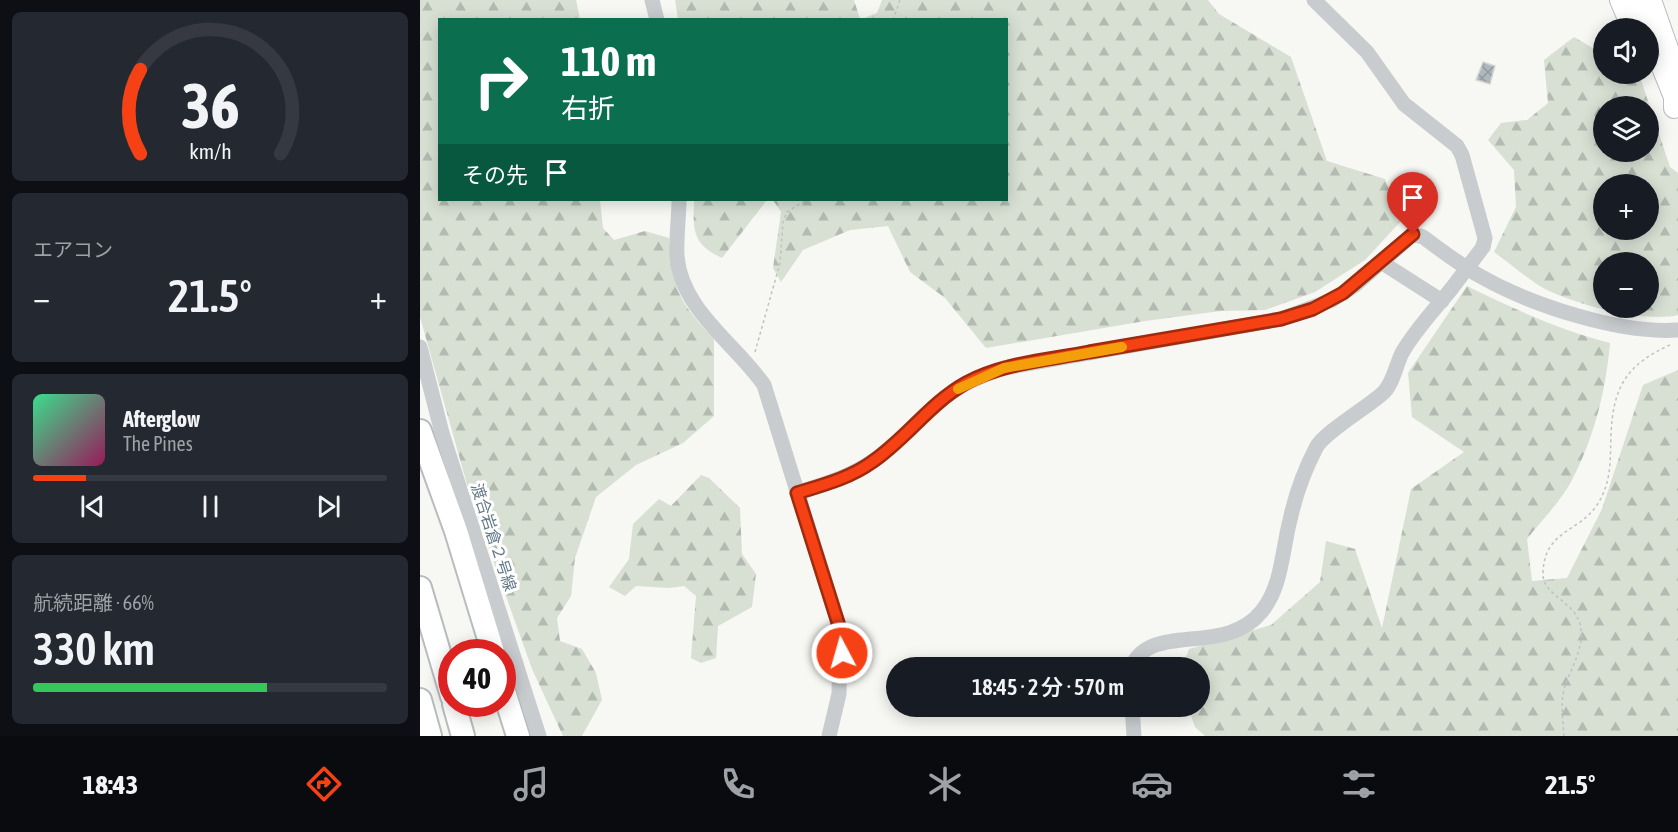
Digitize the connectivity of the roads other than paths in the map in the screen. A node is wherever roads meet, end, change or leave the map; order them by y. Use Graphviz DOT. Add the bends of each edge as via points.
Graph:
graph roads {
  1 [pos="652,0"];
  2 [pos="1314,0"];
  3 [pos="1620,0"];
  4 [pos="1638,0"];
  5 [pos="1651,0"];
  6 [pos="656,18"];
  7 [pos="1628,18"];
  8 [pos="1642,18"];
  9 [pos="1659,62"];
  10 [pos="1678,77"];
  11 [pos="1659,82"];
  12 [pos="1676,111"];
  13 [pos="679,201"];
  14 [pos="1381,262"];
  15 [pos="1442,301"];
  16 [pos="1678,330"];
  17 [pos="420,346"];
  18 [pos="420,431"];
  19 [pos="797,493"];
  20 [pos="420,588"];
  21 [pos="489,639"];
  22 [pos="438,649"];
  23 [pos="1139,657"];
  24 [pos="420,700"];
  25 [pos="458,717"];
  26 [pos="512,717"];
  27 [pos="1133,717"];
  28 [pos="430,736"];
  29 [pos="463,736"];
  30 [pos="518,736"];
  31 [pos="539,736"];
  32 [pos="829,736"];
  33 [pos="1134,736"];
  1 -- 6 [label="street"];
  2 -- 15 [label="street, bridge" via="1367,52 1404,104 1457,146 1462,155 1485,238 1483,247"];
  3 -- 7 [label="main road"];
  4 -- 8 [label="main road"];
  5 -- 10 [label="main road"];
  9 -- 12 [label="main road"];
  11 -- 12 [label="main road"];
  13 -- 19 [label="street" via="677,256 682,280 693,302 751,365 764,385"];
  14 -- 15 [label="street"];
  14 -- 16 [label="street" via="1410,235 1418,234 1481,277 1583,318 1626,327"];
  14 -- 19 [label="street" via="1332,300 1281,319 1048,359 981,376 936,405 855,473"];
  15 -- 23 [label="street" via="1403,351 1385,392 1317,445 1290,518 1276,583 1261,612 1246,627 1231,634 1170,640"];
  17 -- 31 [label="street, 渡合岩倉２号線" via="442,433"];
  18 -- 21 [label="highway"];
  19 -- 32 [label="street" via="840,629 839,694"];
  20 -- 22 [label="highway"];
  24 -- 28 [label="highway"];
  25 -- 29 [label="highway"];
  26 -- 30 [label="highway"];
  27 -- 33 [label="street"];
}
